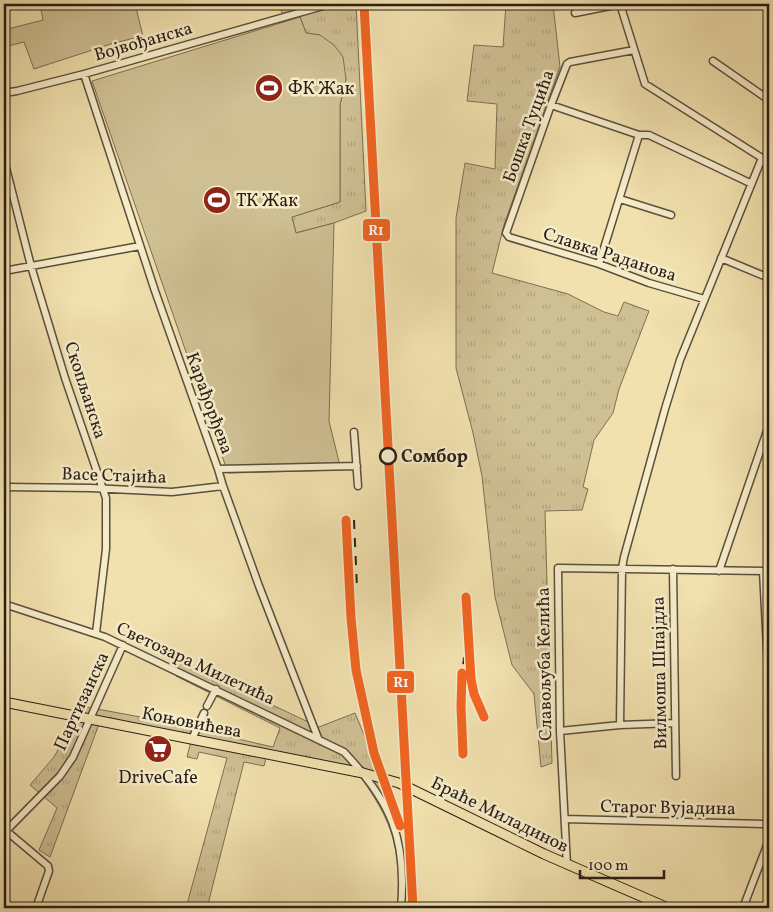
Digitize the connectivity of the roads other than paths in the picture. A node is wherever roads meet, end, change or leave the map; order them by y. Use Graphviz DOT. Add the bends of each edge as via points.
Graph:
graph roads {
  1 [pos="330,4"];
  2 [pos="620,4"];
  3 [pos="575,13"];
  4 [pos="634,50"];
  5 [pos="713,61"];
  6 [pos="84,74"];
  7 [pos="4,88"];
  8 [pos="21,89"];
  9 [pos="4,93"];
  10 [pos="769,100"];
  11 [pos="551,105"];
  12 [pos="639,135"];
  13 [pos="769,157"];
  14 [pos="762,158"];
  15 [pos="4,160"];
  16 [pos="750,183"];
  17 [pos="620,199"];
  18 [pos="671,215"];
  19 [pos="507,235"];
  20 [pos="140,246"];
  21 [pos="722,258"];
  22 [pos="600,264"];
  23 [pos="31,266"];
  24 [pos="4,271"];
  25 [pos="769,278"];
  26 [pos="704,300"];
  27 [pos="769,425"];
  28 [pos="354,432"];
  29 [pos="356,466"];
  30 [pos="218,469"];
  31 [pos="223,486"];
  32 [pos="358,486"];
  33 [pos="4,487"];
  34 [pos="103,488"];
  35 [pos="622,568"];
  36 [pos="673,569"];
  37 [pos="720,571"];
  38 [pos="766,571"];
  39 [pos="4,604"];
  40 [pos="96,633"];
  41 [pos="123,646"];
  42 [pos="769,688"];
  43 [pos="216,689"];
  44 [pos="4,702"];
  45 [pos="91,719"];
  46 [pos="675,723"];
  47 [pos="620,725"];
  48 [pos="560,731"];
  49 [pos="318,738"];
  50 [pos="192,739"];
  51 [pos="363,773"];
  52 [pos="373,775"];
  53 [pos="676,776"];
  54 [pos="565,819"];
  55 [pos="769,824"];
  56 [pos="5,831"];
  57 [pos="769,840"];
  58 [pos="566,864"];
  59 [pos="36,908"];
  60 [pos="401,908"];
  61 [pos="668,908"];
  62 [pos="743,908"];
  1 -- 6 [label="street, Војвођанска"];
  2 -- 3 [label="street"];
  2 -- 4 [label="street"];
  4 -- 11 [label="street, Бошка Туцића" via="570,62 564,69"];
  4 -- 14 [label="street" via="645,84"];
  5 -- 10 [label="street"];
  6 -- 8 [label="street, Војвођанска"];
  6 -- 20 [label="street, Карађорђева"];
  7 -- 8 [label="street, Војвођанска"];
  8 -- 9 [label="street, Војвођанска"];
  11 -- 12 [label="street"];
  11 -- 19 [label="street, Бошка Туцића"];
  12 -- 16 [label="street" via="650,136"];
  12 -- 17 [label="street"];
  13 -- 14 [label="street"];
  14 -- 16 [label="street"];
  15 -- 23 [label="street, Скопљанска"];
  16 -- 21 [label="street"];
  17 -- 18 [label="street"];
  17 -- 22 [label="street"];
  19 -- 22 [label="street, Славка Раданова"];
  20 -- 23 [label="street"];
  20 -- 30 [label="street, Карађорђева"];
  21 -- 25 [label="street"];
  21 -- 26 [label="street"];
  22 -- 26 [label="street, Славка Раданова"];
  23 -- 24 [label="street"];
  23 -- 34 [label="street, Скопљанска"];
  26 -- 35 [label="street" via="665,409"];
  27 -- 37 [label="street"];
  28 -- 29 [label="street"];
  29 -- 30 [label="street"];
  29 -- 32 [label="street"];
  30 -- 31 [label="street, Карађорђева"];
  31 -- 34 [label="street, Васе Стајића" via="172,492"];
  31 -- 49 [label="street, Карађорђева"];
  33 -- 34 [label="street, Васе Стајића"];
  34 -- 40 [label="street, Скопљанска" via="106,498 106,549"];
  35 -- 36 [label="street"];
  35 -- 47 [label="street"];
  35 -- 48 [label="street, Славољуба Келића" via="558,568"];
  36 -- 37 [label="street"];
  36 -- 46 [label="street, Вилмоша Шпајдла"];
  37 -- 38 [label="street"];
  38 -- 42 [label="street"];
  39 -- 40 [label="street, Светозара Милетића"];
  40 -- 41 [label="street, Светозара Милетића"];
  41 -- 43 [label="street, Светозара Милетића"];
  41 -- 45 [label="street, Партизанска"];
  43 -- 49 [label="street, Светозара Милетића"];
  43 -- 50 [label="street"];
  44 -- 45 [label="main road, Коњовићева"];
  45 -- 50 [label="main road, Коњовићева"];
  45 -- 56 [label="street, Партизанска" via="67,767"];
  46 -- 47 [label="street"];
  46 -- 53 [label="street, Вилмоша Шпајдла"];
  47 -- 48 [label="street"];
  48 -- 54 [label="street, Славољуба Келића"];
  49 -- 51 [label="street, Светозара Милетића" via="344,752"];
  50 -- 51 [label="main road, Коњовићева"];
  51 -- 52 [label="main road, Коњовићева"];
  51 -- 60 [label="street, Светозара Милетића" via="385,805 396,833"];
  52 -- 58 [label="main road, Браће Миладинов" via="399,783"];
  54 -- 55 [label="street, Старог Вујадина"];
  54 -- 58 [label="street, Славољуба Келића"];
  56 -- 59 [label="street" via="48,866"];
  57 -- 62 [label="street"];
  58 -- 61 [label="main road, Браће Миладинов"];
}
